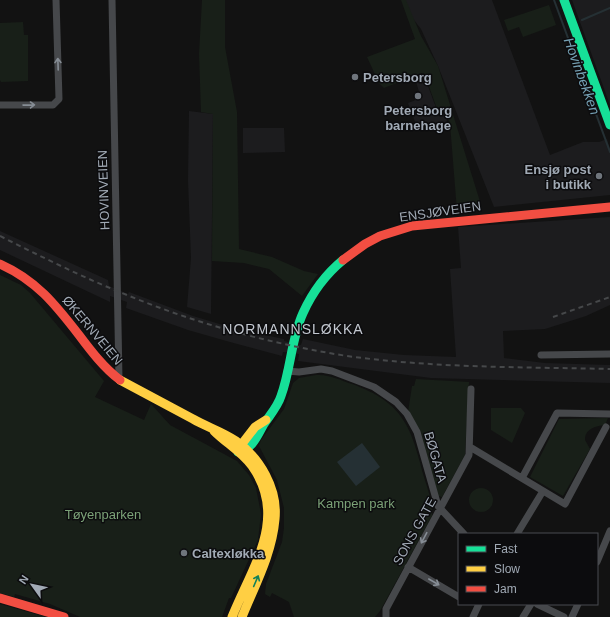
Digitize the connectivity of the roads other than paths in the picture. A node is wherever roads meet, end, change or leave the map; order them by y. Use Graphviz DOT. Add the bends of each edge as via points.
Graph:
graph roads {
  1 [pos="56,0"];
  2 [pos="112,0"];
  3 [pos="564,0"];
  4 [pos="0,105"];
  5 [pos="610,125"];
  6 [pos="610,207"];
  7 [pos="0,264"];
  8 [pos="610,354"];
  9 [pos="541,355"];
  10 [pos="287,371"];
  11 [pos="119,379"];
  12 [pos="471,389"];
  13 [pos="610,414"];
  14 [pos="606,427"];
  15 [pos="470,447"];
  16 [pos="241,449"];
  17 [pos="522,478"];
  18 [pos="543,491"];
  19 [pos="440,509"];
  20 [pos="610,531"];
  21 [pos="463,533"];
  22 [pos="518,533"];
  23 [pos="598,560"];
  24 [pos="408,567"];
  25 [pos="458,596"];
  26 [pos="0,598"];
  27 [pos="476,605"];
  28 [pos="529,605"];
  29 [pos="539,605"];
  30 [pos="578,605"];
  31 [pos="385,616"];
  32 [pos="64,617"];
  33 [pos="232,617"];
  34 [pos="242,617"];
  35 [pos="473,617"];
  36 [pos="523,617"];
  37 [pos="564,617"];
  38 [pos="572,617"];
  4 -- 1 [label="street, one-way" via="57,103 59,99"];
  2 -- 11 [label="street, HOVINVEIEN"];
  3 -- 5 [label="main road"];
  6 -- 10 [label="main road, ENSJØVEIEN" via="418,225 398,229 371,240 342,260 315,290 298,326"];
  7 -- 11 [label="main road, ØKERNVEIEN" via="23,275 43,291"];
  8 -- 9 [label="street"];
  10 -- 16 [label="main road, ENSJØVEIEN" via="279,401 261,432"];
  10 -- 19 [label="street, BØGATA" via="332,371 374,387 396,402 407,414 417,432"];
  11 -- 16 [label="main road, ØKERNVEIEN" via="213,430"];
  12 -- 15 [label="street, SONS GATE"];
  13 -- 17 [label="street" via="557,413"];
  14 -- 18 [label="street" via="565,504"];
  15 -- 17 [label="street"];
  15 -- 19 [label="street, SONS GATE" via="469,455"];
  16 -- 33 [label="main road, ØKERNVEIEN" via="260,479 267,500 269,518 264,544"];
  34 -- 16 [label="main road, ØKERNVEIEN, one-way" via="270,548 276,519 269,482 262,468"];
  17 -- 18 [label="street"];
  18 -- 22 [label="street"];
  19 -- 21 [label="street, BØGATA"];
  19 -- 24 [label="street, SONS GATE, one-way"];
  20 -- 23 [label="street"];
  24 -- 25 [label="street, one-way"];
  24 -- 31 [label="street, SONS GATE"];
  26 -- 32 [label="main road"];
  27 -- 35 [label="street"];
  28 -- 36 [label="street"];
  29 -- 37 [label="street"];
  30 -- 38 [label="street"];
}
